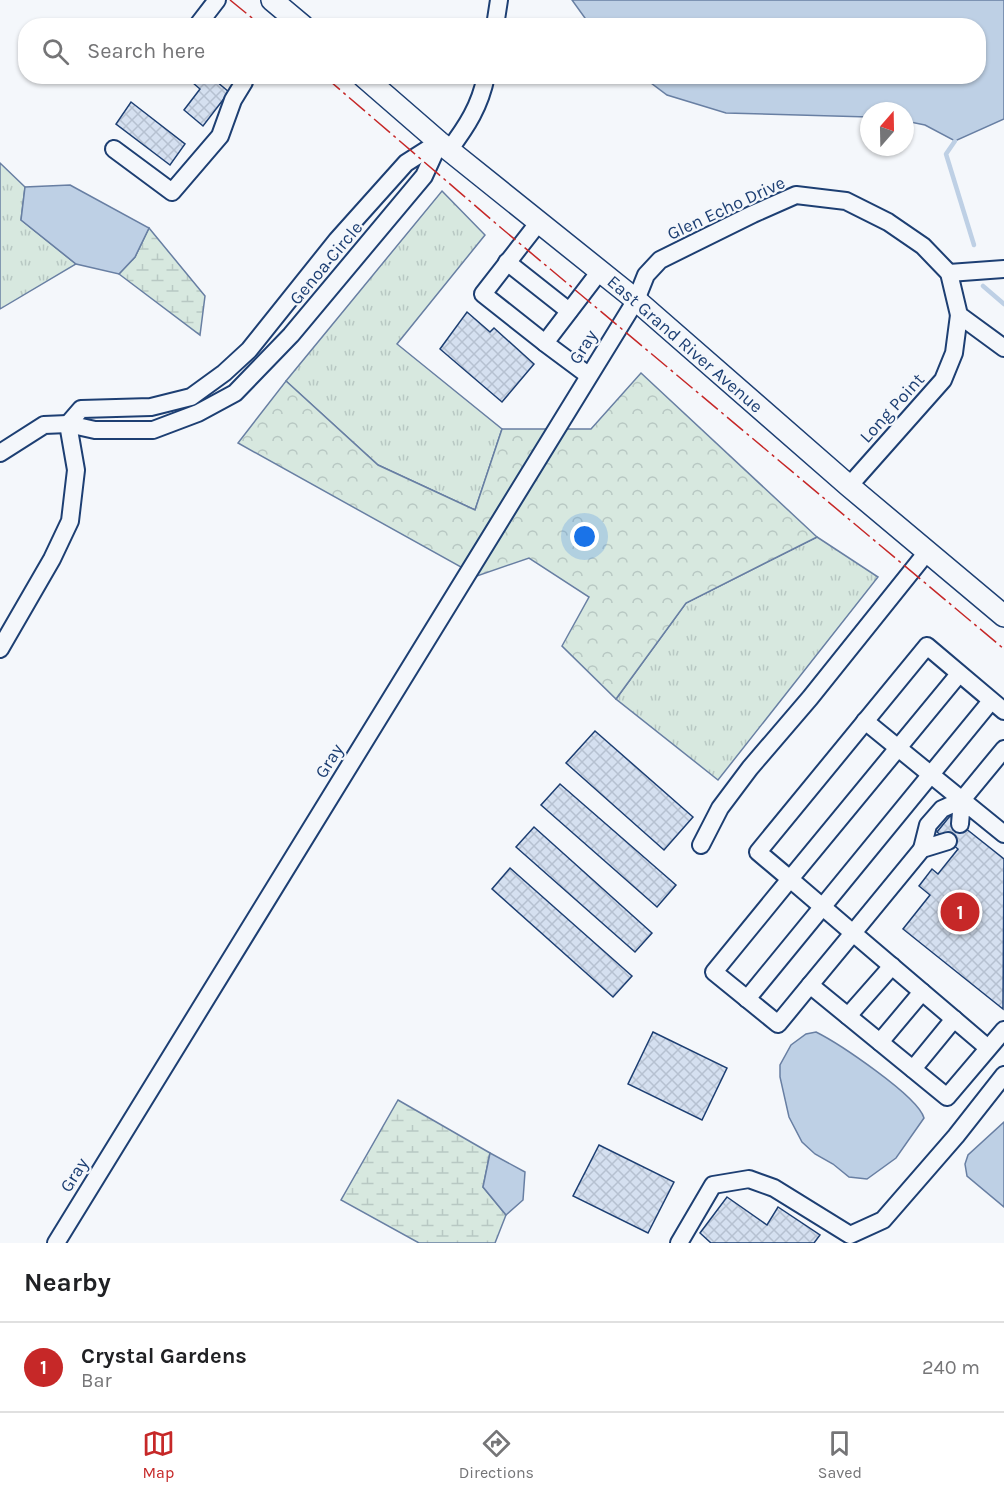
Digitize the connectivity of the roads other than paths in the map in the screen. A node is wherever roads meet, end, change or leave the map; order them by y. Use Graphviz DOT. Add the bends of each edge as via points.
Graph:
graph roads {
  1 [pos="217,0"];
  2 [pos="272,0"];
  3 [pos="499,0"];
  4 [pos="202,18"];
  5 [pos="293,18"];
  6 [pos="496,18"];
  7 [pos="243,84"];
  8 [pos="372,84"];
  9 [pos="484,84"];
  10 [pos="444,146"];
  11 [pos="114,149"];
  12 [pos="372,201"];
  13 [pos="390,217"];
  14 [pos="539,222"];
  15 [pos="507,262"];
  16 [pos="1004,269"];
  17 [pos="600,271"];
  18 [pos="949,273"];
  19 [pos="636,300"];
  20 [pos="569,311"];
  21 [pos="959,315"];
  22 [pos="274,318"];
  23 [pos="291,335"];
  24 [pos="545,343"];
  25 [pos="1004,348"];
  26 [pos="588,375"];
  27 [pos="191,397"];
  28 [pos="198,413"];
  29 [pos="68,424"];
  30 [pos="0,453"];
  31 [pos="849,486"];
  32 [pos="927,552"];
  33 [pos="1004,616"];
  34 [pos="0,649"];
  35 [pos="958,674"];
  36 [pos="998,706"];
  37 [pos="865,721"];
  38 [pos="898,748"];
  39 [pos="1004,749"];
  40 [pos="931,774"];
  41 [pos="962,800"];
  42 [pos="960,824"];
  43 [pos="1002,828"];
  44 [pos="948,841"];
  45 [pos="701,845"];
  46 [pos="922,849"];
  47 [pos="790,879"];
  48 [pos="822,907"];
  49 [pos="853,933"];
  50 [pos="891,966"];
  51 [pos="810,985"];
  52 [pos="922,992"];
  53 [pos="747,999"];
  54 [pos="848,1016"];
  55 [pos="954,1019"];
  56 [pos="1004,1030"];
  57 [pos="880,1042"];
  58 [pos="988,1048"];
  59 [pos="913,1069"];
  60 [pos="1004,1075"];
  61 [pos="847,1239"];
  62 [pos="56,1243"];
  63 [pos="680,1243"];
  1 -- 4 [label="street"];
  2 -- 5 [label="main road"];
  3 -- 6 [label="street"];
  7 -- 11 [label="street" via="220,136 172,192"];
  8 -- 10 [label="main road, East Grand River Avenue"];
  9 -- 10 [label="street" via="469,125"];
  10 -- 12 [label="street, Genoa Circle" via="406,163"];
  10 -- 13 [label="street, Genoa Circle"];
  10 -- 14 [label="main road, East Grand River Avenue"];
  12 -- 13 [label="street, Genoa Circle"];
  12 -- 22 [label="street, Genoa Circle"];
  13 -- 23 [label="street, Genoa Circle"];
  14 -- 15 [label="street"];
  14 -- 17 [label="main road, East Grand River Avenue"];
  15 -- 20 [label="street"];
  15 -- 24 [label="street" via="483,294"];
  16 -- 18 [label="street"];
  17 -- 19 [label="main road, East Grand River Avenue"];
  17 -- 20 [label="street"];
  18 -- 19 [label="street, Glen Echo Drive" via="923,246 888,222 846,201 796,195 660,260 646,275"];
  18 -- 21 [label="street"];
  19 -- 26 [label="street, Gray"];
  19 -- 31 [label="main road, East Grand River Avenue"];
  20 -- 24 [label="street"];
  21 -- 25 [label="street"];
  21 -- 31 [label="street, Long Point" via="954,353 943,380"];
  22 -- 23 [label="street, Genoa Circle"];
  22 -- 27 [label="street, Genoa Circle" via="240,358"];
  23 -- 28 [label="street, Genoa Circle" via="235,393"];
  24 -- 26 [label="street"];
  26 -- 62 [label="street, Gray"];
  27 -- 28 [label="street"];
  27 -- 29 [label="street, Genoa Circle" via="151,407 81,409"];
  28 -- 29 [label="street, Genoa Circle" via="153,430 95,430"];
  29 -- 30 [label="street, Genoa Circle" via="44,425"];
  29 -- 34 [label="street" via="76,470 70,521"];
  31 -- 32 [label="main road, East Grand River Avenue"];
  32 -- 33 [label="main road, East Grand River Avenue"];
  32 -- 45 [label="street" via="750,768 720,808"];
  35 -- 36 [label="street"];
  35 -- 37 [label="street" via="927,646"];
  35 -- 38 [label="street"];
  36 -- 40 [label="street"];
  37 -- 38 [label="street"];
  37 -- 47 [label="street" via="758,852"];
  38 -- 40 [label="street"];
  38 -- 47 [label="street"];
  39 -- 41 [label="street"];
  40 -- 41 [label="street"];
  40 -- 48 [label="street"];
  41 -- 42 [label="street"];
  41 -- 43 [label="street"];
  41 -- 46 [label="street" via="942,809 928,825"];
  44 -- 46 [label="street"];
  46 -- 49 [label="street"];
  47 -- 48 [label="street"];
  47 -- 53 [label="street" via="714,972"];
  48 -- 49 [label="street"];
  48 -- 53 [label="street"];
  49 -- 50 [label="street"];
  49 -- 51 [label="street"];
  50 -- 52 [label="street"];
  50 -- 54 [label="street"];
  51 -- 53 [label="street" via="778,1024"];
  51 -- 54 [label="street"];
  52 -- 55 [label="street"];
  52 -- 57 [label="street"];
  54 -- 57 [label="street"];
  55 -- 58 [label="street"];
  55 -- 59 [label="street"];
  56 -- 58 [label="street"];
  57 -- 59 [label="street"];
  58 -- 59 [label="street" via="947,1097"];
  60 -- 61 [label="street" via="883,1220"];
  61 -- 63 [label="street" via="774,1188 749,1179 713,1185"];
}
